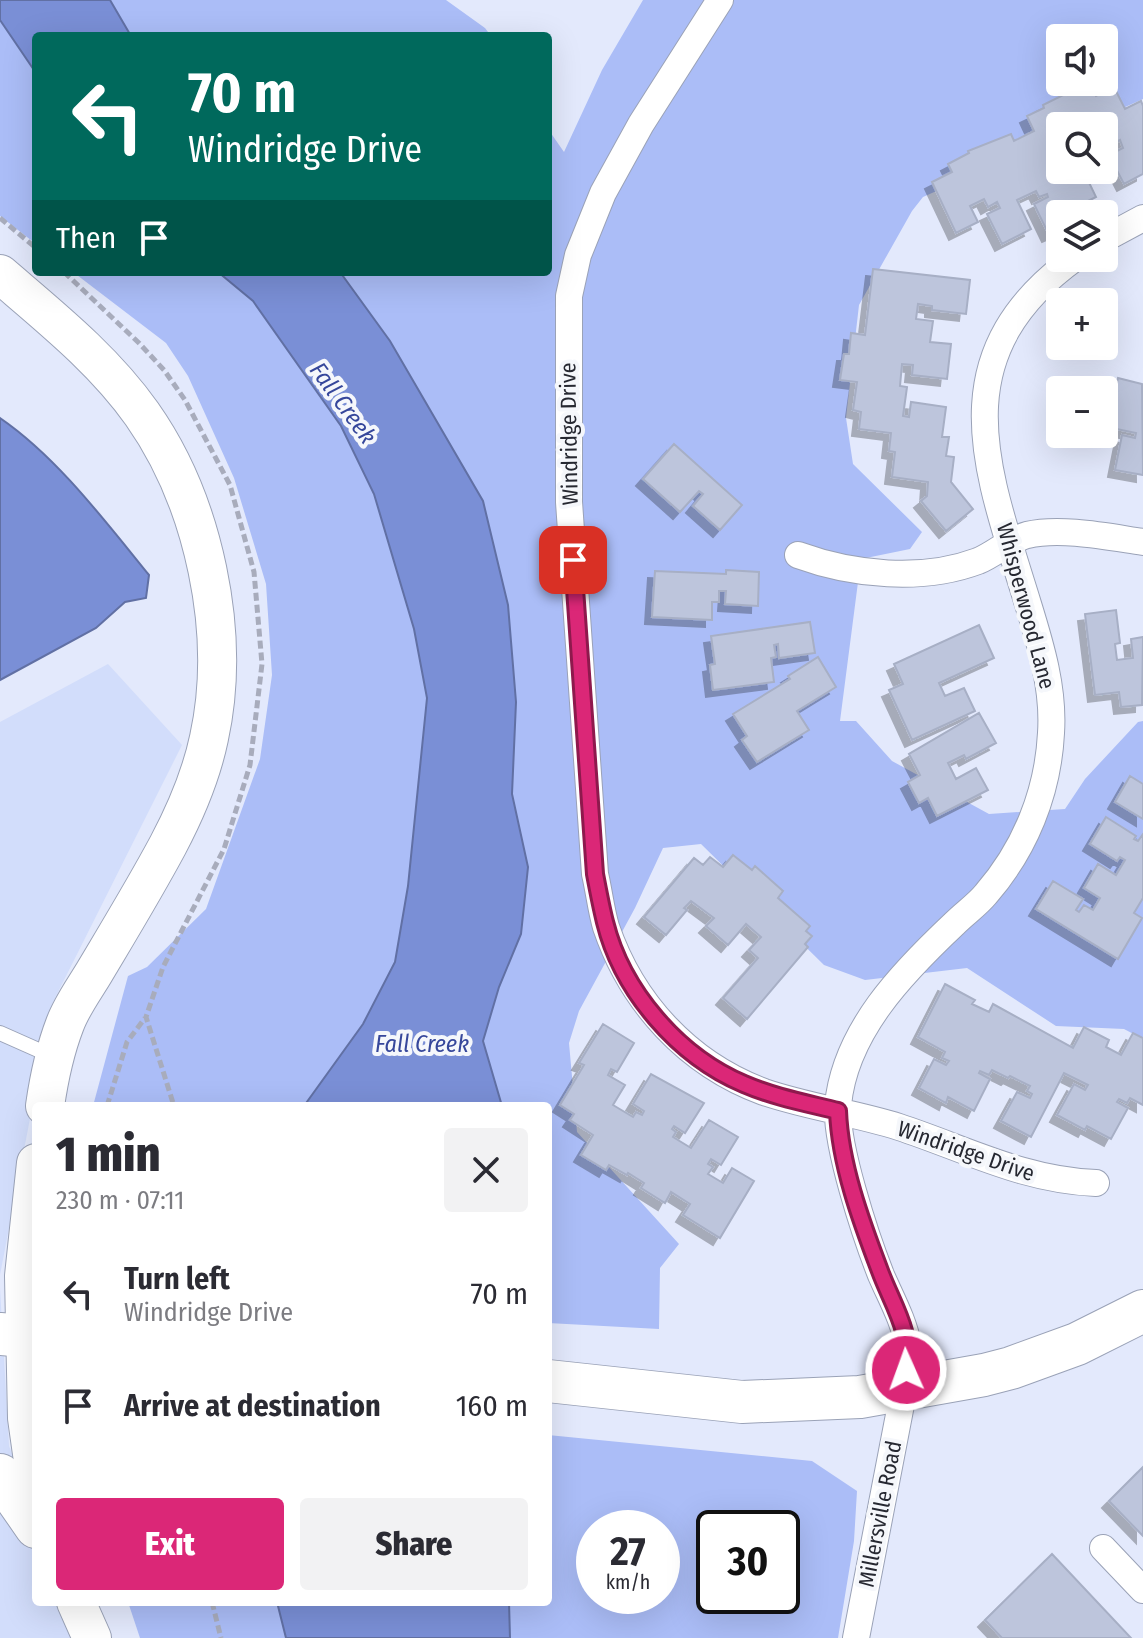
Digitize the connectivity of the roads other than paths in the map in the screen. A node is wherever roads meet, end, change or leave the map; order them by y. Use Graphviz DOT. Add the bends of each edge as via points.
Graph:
graph roads {
  1 [pos="720,0"];
  2 [pos="1143,218"];
  3 [pos="1118,231"];
  4 [pos="1057,272"];
  5 [pos="0,274"];
  6 [pos="1143,542"];
  7 [pos="1009,543"];
  8 [pos="798,555"];
  9 [pos="0,1033"];
  10 [pos="54,1057"];
  11 [pos="46,1102"];
  12 [pos="838,1111"];
  13 [pos="1096,1183"];
  14 [pos="32,1201"];
  15 [pos="1143,1311"];
  16 [pos="20,1336"];
  17 [pos="552,1381"];
  18 [pos="904,1389"];
  19 [pos="32,1454"];
  20 [pos="0,1475"];
  21 [pos="32,1521"];
  22 [pos="1103,1548"];
  23 [pos="1143,1590"];
  24 [pos="78,1606"];
  25 [pos="92,1638"];
  26 [pos="856,1638"];
  1 -- 12 [label="street, Windridge Drive" via="603,193 578,255 569,296 569,502 595,874 618,959 644,1004 678,1041 742,1083"];
  2 -- 3 [label="street"];
  4 -- 7 [label="street, Whisperwood Lane" via="1012,321 990,369 983,408 986,461"];
  5 -- 10 [label="main road" via="101,366 159,440 196,525 210,584 216,644 214,712 197,782 156,868 66,1021"];
  6 -- 7 [label="street" via="1048,534"];
  7 -- 8 [label="street" via="968,564 912,573 858,570"];
  7 -- 12 [label="street, Whisperwood Lane" via="1041,644 1050,695 1044,783 1032,820 1001,876 922,955 869,1020 847,1061"];
  9 -- 10 [label="lane"];
  10 -- 11 [label="main road"];
  12 -- 13 [label="street, Windridge Drive" via="901,1128 1006,1168"];
  12 -- 18 [label="street" via="854,1190 906,1335"];
  14 -- 16 [label="main road"];
  15 -- 18 [label="main road" via="1077,1344 1011,1368"];
  16 -- 19 [label="main road"];
  17 -- 18 [label="main road" via="742,1402 835,1399"];
  18 -- 26 [label="street, Millersville Road"];
  20 -- 21 [label="main road"];
  22 -- 23 [label="street"];
  24 -- 25 [label="main road"];
}
